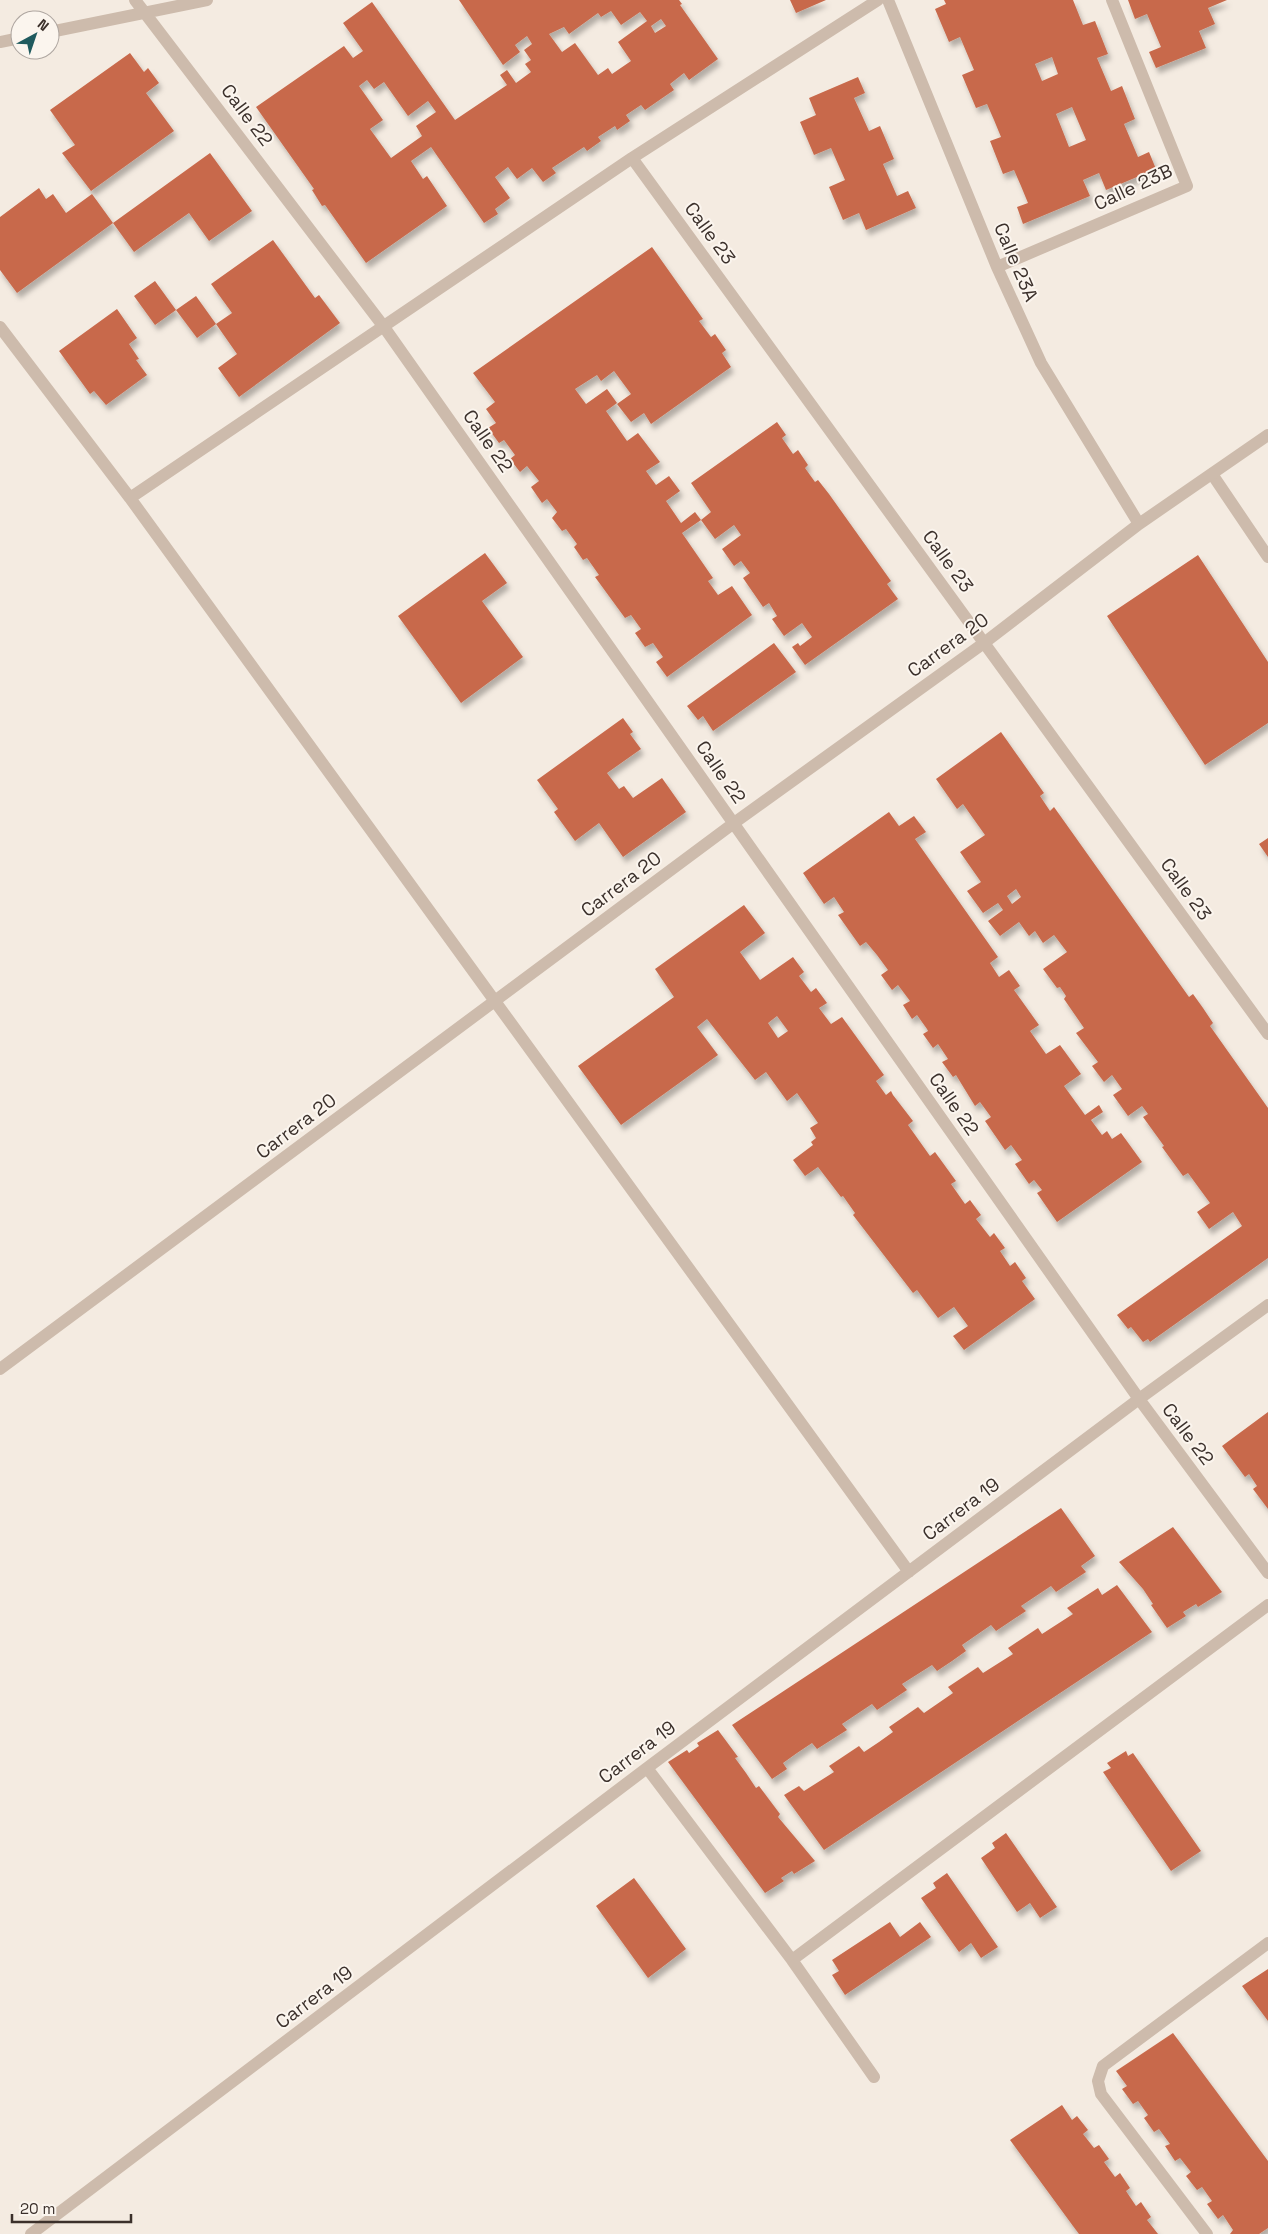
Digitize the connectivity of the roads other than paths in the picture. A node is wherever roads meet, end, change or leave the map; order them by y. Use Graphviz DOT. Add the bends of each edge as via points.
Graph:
graph roads {
  1 [pos="135,0"];
  2 [pos="207,0"];
  3 [pos="878,0"];
  4 [pos="888,0"];
  5 [pos="1112,0"];
  6 [pos="144,12"];
  7 [pos="60,30"];
  8 [pos="632,158"];
  9 [pos="997,267"];
  10 [pos="0,327"];
  11 [pos="384,327"];
  12 [pos="1268,435"];
  13 [pos="1212,474"];
  14 [pos="130,498"];
  15 [pos="1139,524"];
  16 [pos="1268,557"];
  17 [pos="984,643"];
  18 [pos="734,824"];
  19 [pos="496,1000"];
  20 [pos="1268,1034"];
  21 [pos="1268,1305"];
  22 [pos="0,1369"];
  23 [pos="1139,1398"];
  24 [pos="909,1572"];
  25 [pos="1268,1573"];
  26 [pos="1268,1605"];
  27 [pos="646,1768"];
  28 [pos="1268,1943"];
  29 [pos="792,1960"];
  30 [pos="874,2077"];
  31 [pos="31,2234"];
  32 [pos="1207,2234"];
  1 -- 6 [label="street, Calle 22"];
  2 -- 6 [label="street"];
  3 -- 8 [label="street"];
  4 -- 9 [label="street, Calle 23A"];
  5 -- 9 [label="street, Calle 23B" via="1187,186"];
  6 -- 7 [label="street"];
  6 -- 11 [label="street, Calle 22"];
  8 -- 11 [label="street"];
  8 -- 17 [label="street, Calle 23"];
  9 -- 15 [label="street, Calle 23A" via="1041,363"];
  10 -- 14 [label="street"];
  11 -- 14 [label="street"];
  11 -- 18 [label="street, Calle 22"];
  12 -- 13 [label="street, Carrera 20"];
  13 -- 15 [label="street, Carrera 20"];
  13 -- 16 [label="street"];
  14 -- 19 [label="street"];
  15 -- 17 [label="street, Carrera 20"];
  17 -- 18 [label="street, Carrera 20"];
  17 -- 20 [label="street, Calle 23"];
  18 -- 19 [label="street, Carrera 20"];
  18 -- 23 [label="street, Calle 22"];
  19 -- 22 [label="street, Carrera 20"];
  19 -- 24 [label="street"];
  21 -- 23 [label="street, Carrera 19"];
  23 -- 24 [label="street, Carrera 19"];
  23 -- 25 [label="street, Calle 22"];
  24 -- 27 [label="street, Carrera 19"];
  26 -- 29 [label="street"];
  27 -- 29 [label="street"];
  27 -- 31 [label="street, Carrera 19"];
  28 -- 32 [label="street" via="1103,2066 1098,2080 1101,2094"];
  29 -- 30 [label="street"];
}
